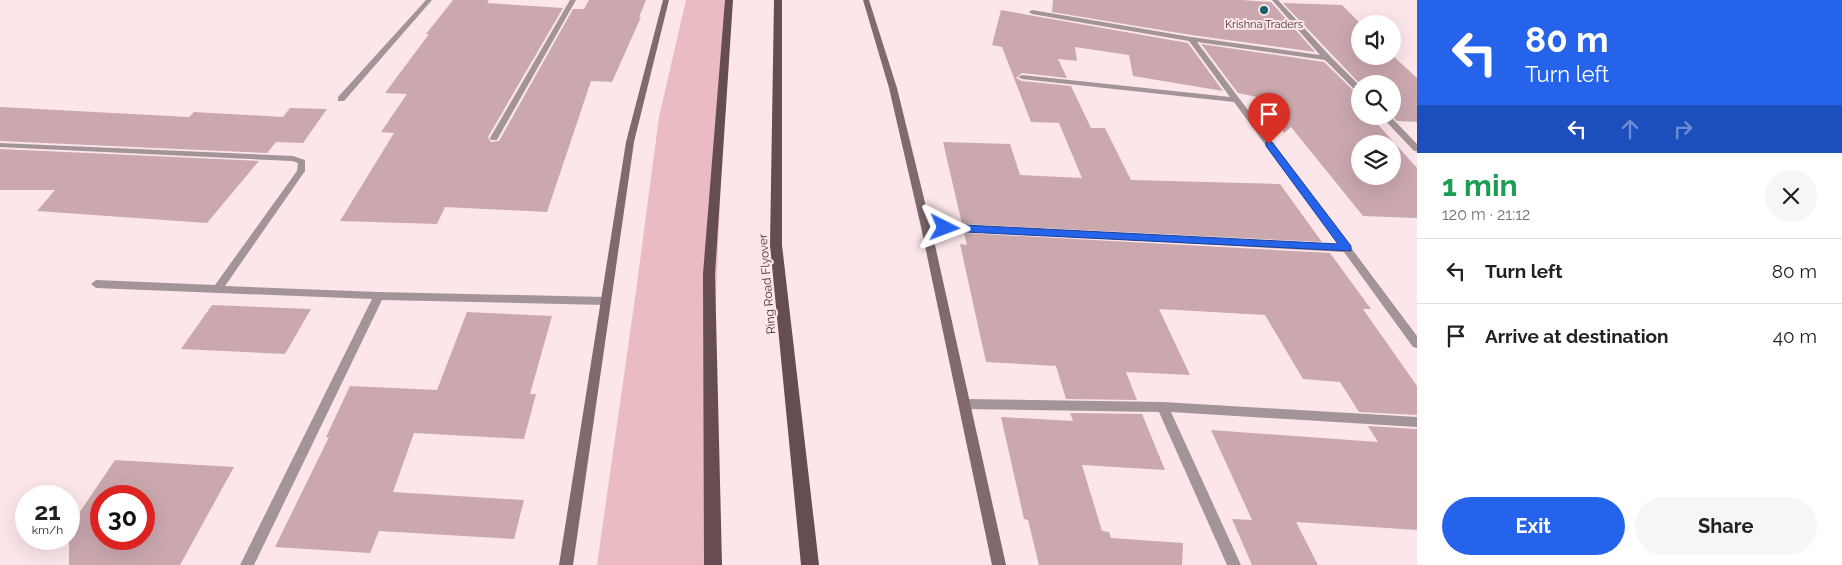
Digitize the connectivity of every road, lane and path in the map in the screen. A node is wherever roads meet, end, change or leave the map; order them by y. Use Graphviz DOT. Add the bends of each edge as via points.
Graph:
graph roads {
  1 [pos="428,0"];
  2 [pos="573,0"];
  3 [pos="666,0"];
  4 [pos="729,0"];
  5 [pos="778,0"];
  6 [pos="866,0"];
  7 [pos="1275,0"];
  8 [pos="1032,12"];
  9 [pos="1190,39"];
  10 [pos="1327,58"];
  11 [pos="1022,77"];
  12 [pos="1351,81"];
  13 [pos="341,99"];
  14 [pos="1236,100"];
  15 [pos="1394,125"];
  16 [pos="494,138"];
  17 [pos="0,145"];
  18 [pos="1417,149"];
  19 [pos="926,227"];
  20 [pos="1347,248"];
  21 [pos="96,284"];
  22 [pos="218,289"];
  23 [pos="379,296"];
  24 [pos="606,301"];
  25 [pos="1417,344"];
  26 [pos="964,404"];
  27 [pos="1163,407"];
  28 [pos="1417,422"];
  29 [pos="247,565"];
  30 [pos="566,565"];
  31 [pos="713,565"];
  32 [pos="810,565"];
  33 [pos="999,565"];
  34 [pos="1234,565"];
  1 -- 13 [label="street"];
  2 -- 16 [label="street"];
  3 -- 24 [label="street" via="630,142"];
  4 -- 31 [label="main road" via="709,274"];
  5 -- 32 [label="main road, Ring Road Flyover" via="776,245"];
  6 -- 19 [label="street" via="893,88"];
  7 -- 10 [label="street"];
  8 -- 9 [label="street"];
  9 -- 10 [label="street"];
  9 -- 14 [label="street"];
  10 -- 12 [label="street"];
  11 -- 14 [label="street"];
  14 -- 20 [label="street"];
  15 -- 18 [label="street"];
  17 -- 22 [label="street" via="302,162 301,171"];
  19 -- 20 [label="street"];
  19 -- 26 [label="street"];
  20 -- 25 [label="street"];
  21 -- 22 [label="street"];
  22 -- 23 [label="street"];
  23 -- 24 [label="street"];
  23 -- 29 [label="street"];
  24 -- 30 [label="street"];
  26 -- 27 [label="street"];
  26 -- 33 [label="street"];
  27 -- 28 [label="street"];
  27 -- 34 [label="street"];
}
